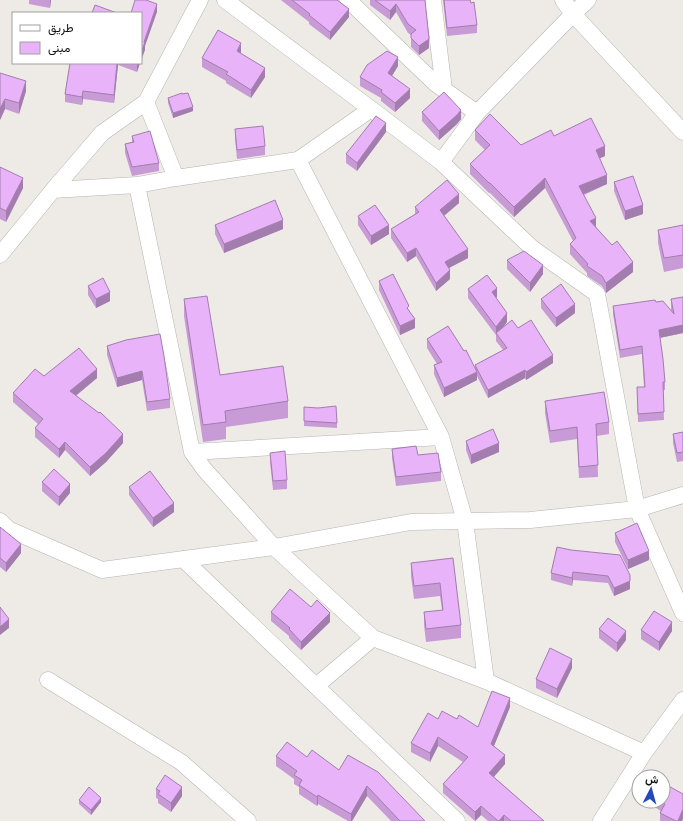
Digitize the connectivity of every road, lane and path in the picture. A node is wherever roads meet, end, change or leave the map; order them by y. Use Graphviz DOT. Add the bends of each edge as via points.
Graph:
graph roads {
  1 [pos="200,0"];
  2 [pos="224,0"];
  3 [pos="348,0"];
  4 [pos="433,0"];
  5 [pos="563,0"];
  6 [pos="588,0"];
  7 [pos="573,14"];
  8 [pos="444,90"];
  9 [pos="146,102"];
  10 [pos="371,109"];
  11 [pos="477,113"];
  12 [pos="683,132"];
  13 [pos="298,160"];
  14 [pos="441,162"];
  15 [pos="176,178"];
  16 [pos="137,185"];
  17 [pos="54,190"];
  18 [pos="0,255"];
  19 [pos="441,437"];
  20 [pos="192,452"];
  21 [pos="683,495"];
  22 [pos="638,509"];
  23 [pos="0,521"];
  24 [pos="465,521"];
  25 [pos="274,547"];
  26 [pos="183,559"];
  27 [pos="683,614"];
  28 [pos="372,638"];
  29 [pos="48,680"];
  30 [pos="486,681"];
  31 [pos="316,686"];
  32 [pos="683,700"];
  33 [pos="644,753"];
  34 [pos="248,821"];
  35 [pos="457,821"];
  36 [pos="601,821"];
  1 -- 9 [label="street"];
  2 -- 10 [label="street"];
  3 -- 8 [label="street"];
  4 -- 8 [label="street"];
  5 -- 7 [label="street"];
  6 -- 7 [label="street"];
  7 -- 11 [label="street"];
  7 -- 12 [label="street"];
  8 -- 11 [label="street"];
  9 -- 15 [label="street"];
  9 -- 17 [label="street" via="102,133"];
  10 -- 13 [label="street"];
  10 -- 14 [label="street"];
  11 -- 14 [label="street"];
  13 -- 15 [label="street"];
  13 -- 19 [label="street"];
  14 -- 22 [label="street" via="532,248 597,294"];
  15 -- 16 [label="street"];
  16 -- 17 [label="street"];
  16 -- 20 [label="street"];
  17 -- 18 [label="street"];
  19 -- 20 [label="street"];
  19 -- 24 [label="street"];
  20 -- 25 [label="street" via="204,469"];
  21 -- 22 [label="street"];
  22 -- 24 [label="street" via="530,520"];
  22 -- 27 [label="street"];
  23 -- 26 [label="street" via="8,529 102,570"];
  24 -- 25 [label="street" via="411,522"];
  24 -- 30 [label="street"];
  25 -- 26 [label="street"];
  25 -- 28 [label="street"];
  26 -- 31 [label="street"];
  28 -- 30 [label="street"];
  28 -- 31 [label="street"];
  29 -- 34 [label="street" via="181,762"];
  30 -- 33 [label="street"];
  31 -- 35 [label="street"];
  32 -- 33 [label="street"];
  33 -- 36 [label="street"];
}
